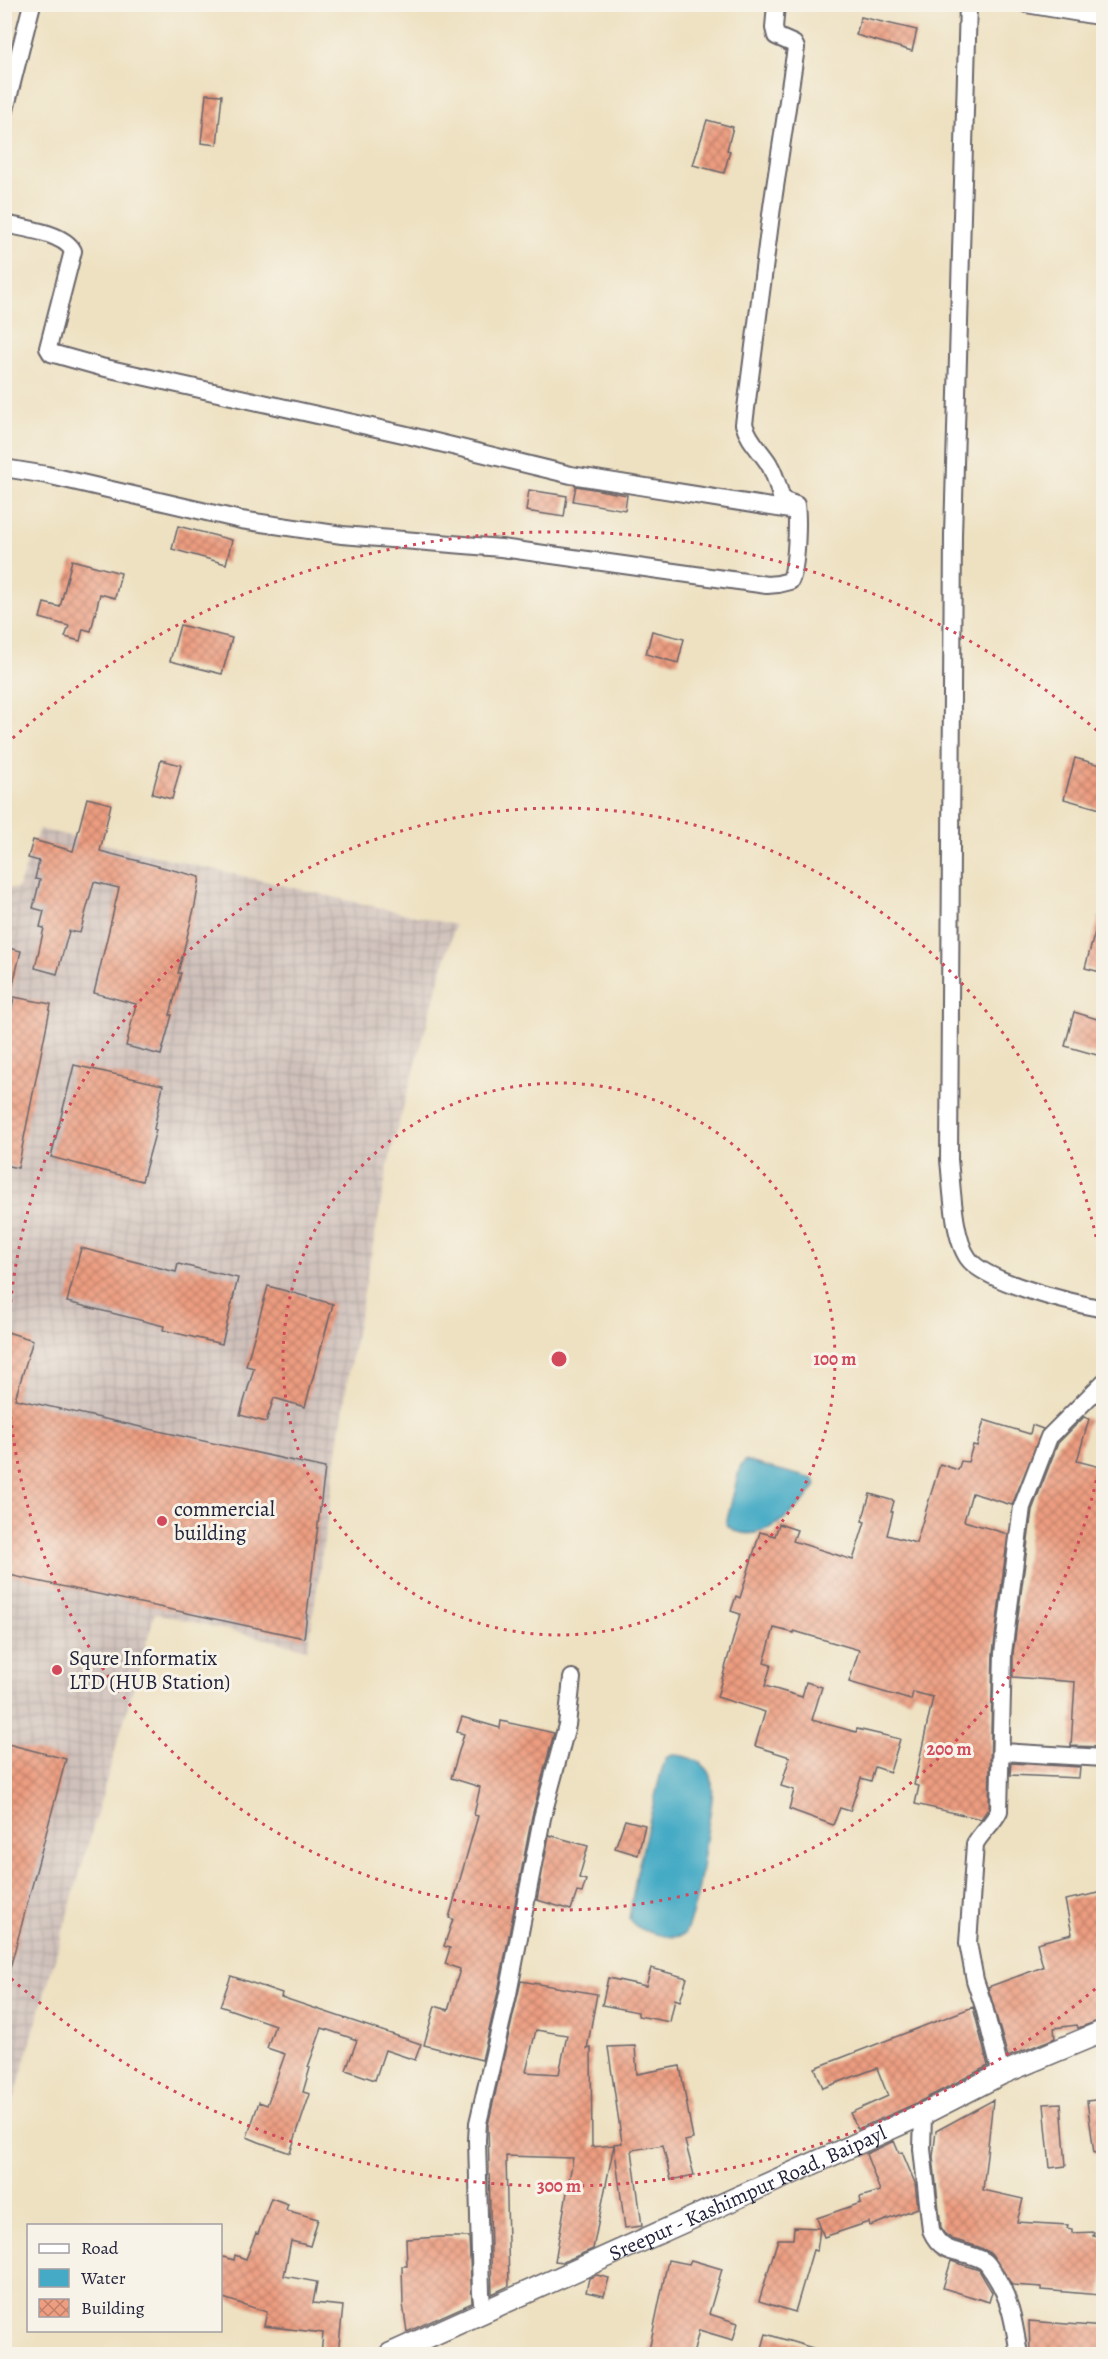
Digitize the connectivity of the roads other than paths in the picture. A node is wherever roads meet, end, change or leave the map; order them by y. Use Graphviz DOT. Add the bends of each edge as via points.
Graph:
graph roads {
  1 [pos="32,4"];
  2 [pos="776,4"];
  3 [pos="968,4"];
  4 [pos="1026,4"];
  5 [pos="1104,17"];
  6 [pos="4,114"];
  7 [pos="4,224"];
  8 [pos="4,468"];
  9 [pos="797,511"];
  10 [pos="1104,1309"];
  11 [pos="1104,1382"];
  12 [pos="572,1678"];
  13 [pos="1002,1752"];
  14 [pos="1104,1758"];
  15 [pos="1104,2031"];
  16 [pos="1001,2074"];
  17 [pos="923,2114"];
  18 [pos="483,2311"];
  19 [pos="390,2355"];
  20 [pos="1019,2355"];
  1 -- 6 [label="street"];
  2 -- 9 [label="street" via="776,36 796,48 744,424 746,434 778,482 782,500 796,505"];
  3 -- 10 [label="street" via="953,535 949,1160 956,1228 967,1258 982,1271 1024,1288"];
  4 -- 5 [label="street"];
  7 -- 9 [label="street" via="58,238 73,251 48,348 51,353 571,475"];
  8 -- 9 [label="street" via="241,520 342,535 501,548 767,585 785,583 792,576"];
  11 -- 13 [label="street" via="1049,1437 1022,1507 1003,1653"];
  12 -- 18 [label="street" via="567,1725 542,1818 508,1994 480,2112 477,2140"];
  13 -- 14 [label="street"];
  13 -- 16 [label="street" via="999,1811 975,1844 968,1943"];
  15 -- 16 [label="street, Sreepur - Kashimpur Road, Baipayl"];
  16 -- 17 [label="street, Sreepur - Kashimpur Road, Baipayl"];
  17 -- 18 [label="street, Sreepur - Kashimpur Road, Baipayl"];
  17 -- 20 [label="street" via="922,2149 931,2230 937,2242 950,2250 985,2262 1001,2284 1010,2302"];
  18 -- 19 [label="street, Sreepur - Kashimpur Road, Baipayl"];
}
